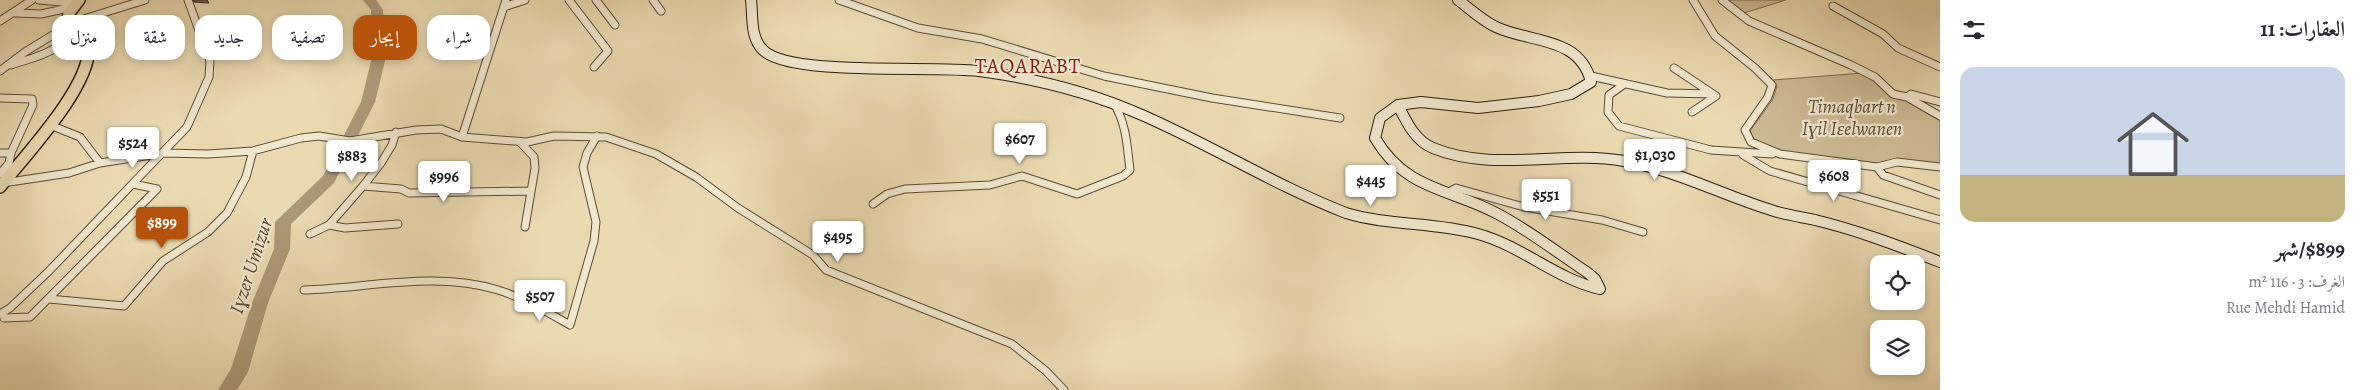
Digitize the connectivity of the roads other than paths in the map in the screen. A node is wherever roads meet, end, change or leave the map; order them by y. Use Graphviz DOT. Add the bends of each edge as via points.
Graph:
graph roads {
  1 [pos="32,0"];
  2 [pos="39,0"];
  3 [pos="145,0"];
  4 [pos="188,0"];
  5 [pos="525,0"];
  6 [pos="569,0"];
  7 [pos="596,0"];
  8 [pos="653,0"];
  9 [pos="751,0"];
  10 [pos="839,0"];
  11 [pos="1458,0"];
  12 [pos="1693,0"];
  13 [pos="1722,0"];
  14 [pos="76,3"];
  15 [pos="505,4"];
  16 [pos="1833,6"];
  17 [pos="661,11"];
  18 [pos="14,13"];
  19 [pos="69,15"];
  20 [pos="97,15"];
  21 [pos="0,21"];
  22 [pos="615,25"];
  23 [pos="52,35"];
  24 [pos="52,50"];
  25 [pos="87,60"];
  26 [pos="8,66"];
  27 [pos="594,67"];
  28 [pos="1940,67"];
  29 [pos="1674,68"];
  30 [pos="0,71"];
  31 [pos="1591,76"];
  32 [pos="1623,85"];
  33 [pos="1713,94"];
  34 [pos="1907,97"];
  35 [pos="0,98"];
  36 [pos="1940,102"];
  37 [pos="1398,105"];
  38 [pos="1116,107"];
  39 [pos="1692,112"];
  40 [pos="1940,116"];
  41 [pos="1340,118"];
  42 [pos="50,125"];
  43 [pos="396,132"];
  44 [pos="597,136"];
  45 [pos="462,137"];
  46 [pos="519,142"];
  47 [pos="253,151"];
  48 [pos="0,153"];
  49 [pos="11,153"];
  50 [pos="164,153"];
  51 [pos="1740,153"];
  52 [pos="1780,154"];
  53 [pos="100,163"];
  54 [pos="1940,166"];
  55 [pos="1877,167"];
  56 [pos="1,181"];
  57 [pos="133,184"];
  58 [pos="363,186"];
  59 [pos="531,191"];
  60 [pos="1447,193"];
  61 [pos="1940,195"];
  62 [pos="873,204"];
  63 [pos="1940,220"];
  64 [pos="398,224"];
  65 [pos="329,225"];
  66 [pos="525,227"];
  67 [pos="1643,232"];
  68 [pos="310,234"];
  69 [pos="1940,262"];
  70 [pos="304,290"];
  71 [pos="48,299"];
  72 [pos="1,319"];
  73 [pos="1064,390"];
  1 -- 18 [label="street"];
  2 -- 14 [label="street"];
  3 -- 20 [label="street"];
  4 -- 50 [label="street" via="210,61 209,77 187,127"];
  5 -- 15 [label="street"];
  6 -- 27 [label="street" via="608,51"];
  7 -- 22 [label="street"];
  8 -- 17 [label="street"];
  9 -- 38 [label="main road" via="755,40 767,54 782,61 1000,73"];
  10 -- 41 [label="street" via="918,28 982,39 1104,76 1212,98"];
  11 -- 31 [label="main road" via="1496,27 1563,46 1582,62"];
  12 -- 52 [label="street" via="1715,36 1772,85 1768,97 1745,130 1750,142"];
  13 -- 34 [label="street" via="1750,21 1851,65 1875,77 1893,94"];
  14 -- 18 [label="street" via="41,14"];
  14 -- 19 [label="main road"];
  15 -- 45 [label="street"];
  16 -- 28 [label="street" via="1883,34 1898,48"];
  18 -- 21 [label="street"];
  23 -- 26 [label="street"];
  24 -- 26 [label="street"];
  25 -- 42 [label="main road" via="75,90"];
  26 -- 30 [label="street"];
  29 -- 33 [label="street"];
  31 -- 32 [label="street"];
  31 -- 37 [label="main road" via="1591,82 1571,94 1539,101 1478,108 1421,102"];
  32 -- 33 [label="street" via="1690,96"];
  32 -- 51 [label="street" via="1609,95 1608,112 1619,126 1710,150"];
  33 -- 39 [label="street" via="1716,96"];
  34 -- 36 [label="street" via="1911,94"];
  34 -- 40 [label="street"];
  35 -- 49 [label="street" via="32,99 33,105"];
  37 -- 60 [label="main road" via="1380,118 1375,138 1383,155 1403,173"];
  37 -- 69 [label="main road" via="1419,139 1431,148 1488,160 1599,158 1623,161 1665,171 1775,211 1871,236"];
  38 -- 60 [label="main road" via="1152,119 1347,214 1492,238 1588,287 1600,289 1588,273 1510,222 1484,207"];
  38 -- 62 [label="street" via="1124,120 1129,140 1130,170 1123,176 1077,194 1022,176 1008,183 921,187 888,193"];
  42 -- 53 [label="street" via="56,130 75,134 89,146"];
  42 -- 56 [label="main road"];
  43 -- 45 [label="street" via="440,129"];
  43 -- 47 [label="street" via="350,141 319,136 301,138"];
  43 -- 58 [label="street" via="392,145"];
  44 -- 46 [label="street" via="554,136"];
  44 -- 70 [label="street" via="587,153 584,167 596,222 594,241 570,325 509,294 468,284 406,281"];
  44 -- 73 [label="street" via="656,154 685,170 812,256 826,270 1012,344"];
  45 -- 46 [label="street"];
  46 -- 59 [label="street" via="534,157"];
  47 -- 50 [label="street"];
  47 -- 71 [label="street" via="244,187 225,214 200,239 159,264 124,306"];
  48 -- 49 [label="street"];
  49 -- 56 [label="street"];
  50 -- 53 [label="street"];
  50 -- 57 [label="street"];
  51 -- 52 [label="street"];
  51 -- 63 [label="street" via="1770,171"];
  52 -- 55 [label="street"];
  53 -- 56 [label="street" via="69,173"];
  54 -- 55 [label="street" via="1902,163"];
  55 -- 61 [label="street" via="1883,175"];
  57 -- 71 [label="street" via="157,189"];
  57 -- 72 [label="street"];
  58 -- 59 [label="street" via="401,189 409,193"];
  58 -- 65 [label="street"];
  59 -- 66 [label="street"];
  60 -- 67 [label="street" via="1456,188 1524,207 1602,220"];
  64 -- 65 [label="street" via="345,228"];
  65 -- 68 [label="street"];
  71 -- 72 [label="street" via="30,317"];
}
